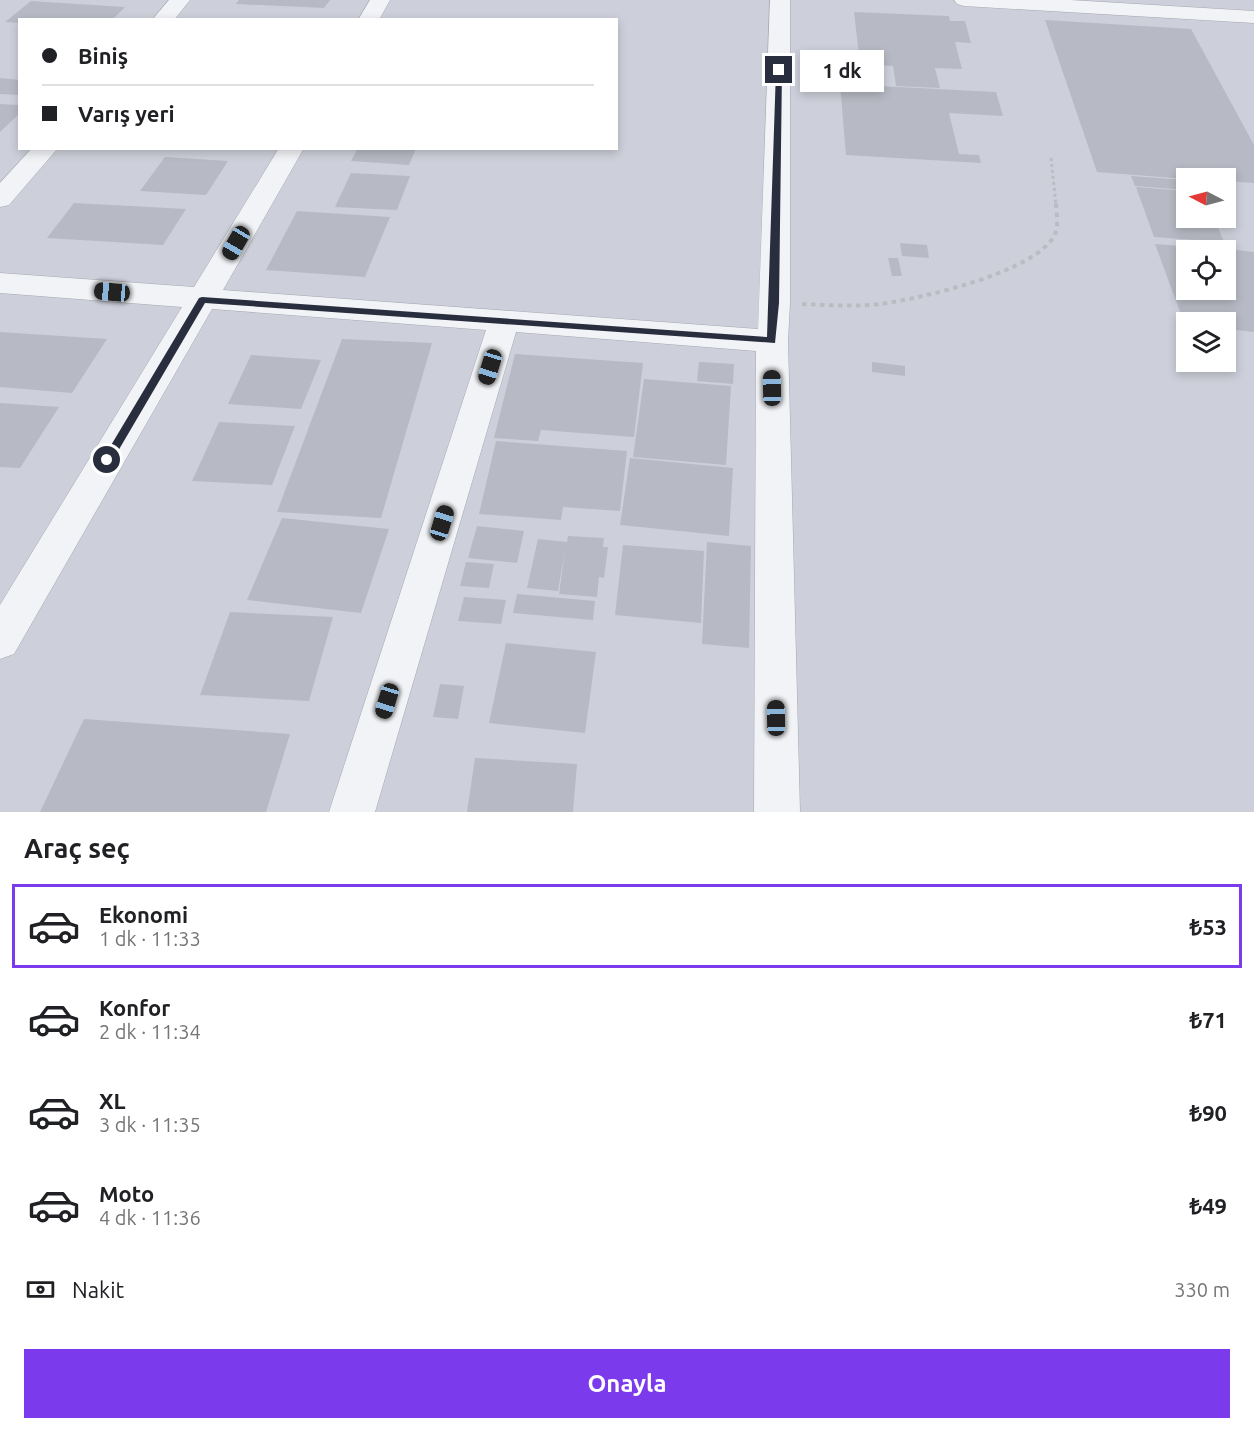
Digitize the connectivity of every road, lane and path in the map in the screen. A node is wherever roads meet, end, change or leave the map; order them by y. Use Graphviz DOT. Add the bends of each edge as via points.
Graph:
graph roads {
  1 [pos="180,0"];
  2 [pos="380,0"];
  3 [pos="780,0"];
  4 [pos="964,0"];
  5 [pos="1224,0"];
  6 [pos="164,18"];
  7 [pos="370,18"];
  8 [pos="1248,23"];
  9 [pos="44,150"];
  10 [pos="291,150"];
  11 [pos="1051,158"];
  12 [pos="0,199"];
  13 [pos="0,284"];
  14 [pos="202,300"];
  15 [pos="775,303"];
  16 [pos="504,322"];
  17 [pos="772,341"];
  18 [pos="0,641"];
  19 [pos="352,812"];
  20 [pos="777,812"];
  1 -- 6 [label="street"];
  2 -- 7 [label="street"];
  3 -- 15 [label="street"];
  4 -- 8 [label="street"];
  5 -- 8 [label="street"];
  9 -- 12 [label="street"];
  10 -- 14 [label="street"];
  11 -- 15 [label="path" via="1056,233 1046,247 1018,266 954,287 881,304"];
  13 -- 14 [label="street"];
  14 -- 16 [label="street"];
  14 -- 18 [label="street"];
  15 -- 17 [label="street"];
  16 -- 17 [label="street"];
  16 -- 19 [label="street"];
  17 -- 20 [label="street"];
}
